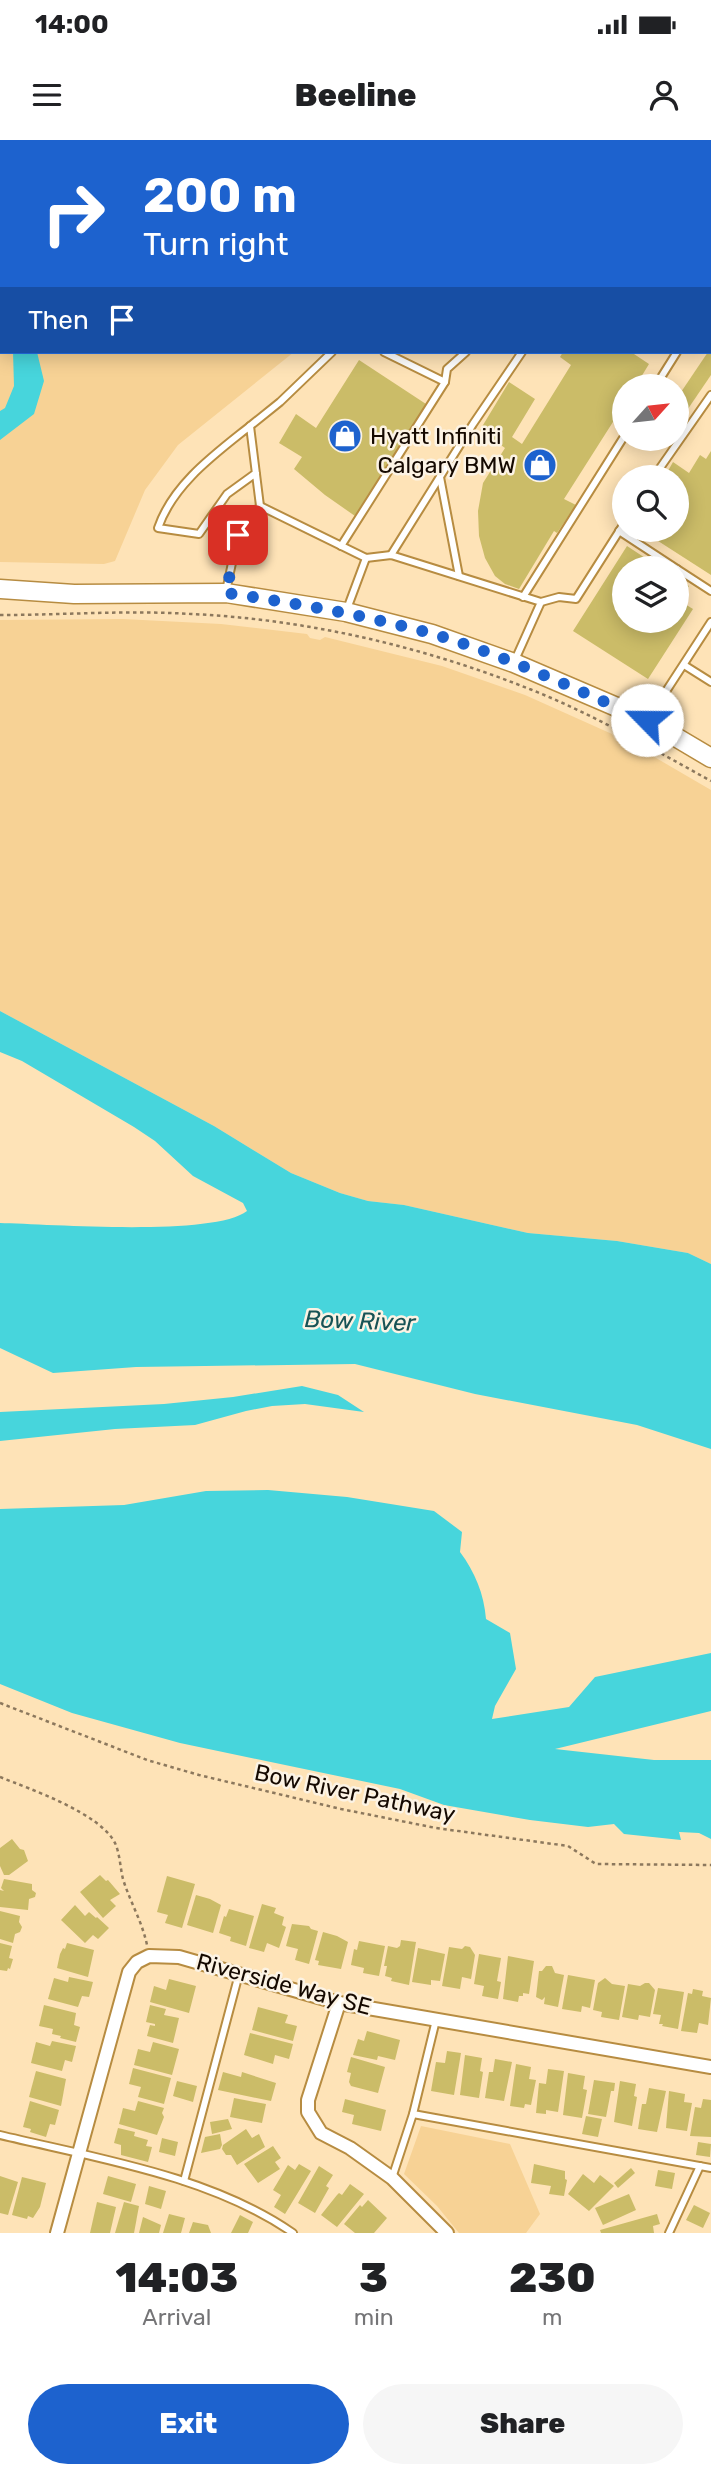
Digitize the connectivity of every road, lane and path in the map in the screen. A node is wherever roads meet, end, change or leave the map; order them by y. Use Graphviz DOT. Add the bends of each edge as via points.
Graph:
graph roads {
  1 [pos="330,354"];
  2 [pos="388,354"];
  3 [pos="464,354"];
  4 [pos="521,354"];
  5 [pos="676,354"];
  6 [pos="663,374"];
  7 [pos="445,382"];
  8 [pos="711,395"];
  9 [pos="250,426"];
  10 [pos="614,452"];
  11 [pos="662,465"];
  12 [pos="256,473"];
  13 [pos="440,477"];
  14 [pos="260,506"];
  15 [pos="612,542"];
  16 [pos="636,542"];
  17 [pos="341,546"];
  18 [pos="391,555"];
  19 [pos="657,556"];
  20 [pos="366,558"];
  21 [pos="459,576"];
  22 [pos="689,577"];
  23 [pos="0,589"];
  24 [pos="711,591"];
  25 [pos="226,593"];
  26 [pos="523,597"];
  27 [pos="541,602"];
  28 [pos="346,612"];
  29 [pos="0,615"];
  30 [pos="711,622"];
  31 [pos="514,663"];
  32 [pos="684,664"];
  33 [pos="711,682"];
  34 [pos="647,720"];
  35 [pos="711,758"];
  36 [pos="711,781"];
  37 [pos="0,1703"];
  38 [pos="0,1777"];
  39 [pos="711,1865"];
  40 [pos="149,1956"];
  41 [pos="239,1974"];
  42 [pos="339,2003"];
  43 [pos="436,2020"];
  44 [pos="711,2067"];
  45 [pos="413,2115"];
  46 [pos="0,2135"];
  47 [pos="78,2154"];
  48 [pos="700,2166"];
  49 [pos="711,2168"];
  50 [pos="392,2178"];
  51 [pos="184,2181"];
  52 [pos="57,2233"];
  53 [pos="293,2233"];
  54 [pos="447,2233"];
  55 [pos="669,2233"];
  1 -- 9 [label="lane"];
  2 -- 7 [label="lane"];
  3 -- 7 [label="lane" via="447,369"];
  4 -- 13 [label="lane"];
  5 -- 6 [label="lane"];
  7 -- 17 [label="lane"];
  8 -- 11 [label="lane"];
  9 -- 12 [label="lane"];
  9 -- 12 [label="lane" via="205,461 164,510 158,528 199,534 227,494"];
  10 -- 26 [label="lane"];
  12 -- 14 [label="lane"];
  13 -- 18 [label="lane"];
  13 -- 21 [label="lane"];
  14 -- 17 [label="lane"];
  14 -- 25 [label="lane" via="238,535"];
  15 -- 27 [label="lane" via="576,599"];
  16 -- 19 [label="lane"];
  17 -- 20 [label="lane"];
  18 -- 20 [label="lane"];
  18 -- 21 [label="lane"];
  20 -- 28 [label="lane"];
  21 -- 26 [label="lane"];
  22 -- 24 [label="lane"];
  23 -- 25 [label="main road" via="74,594"];
  25 -- 28 [label="main road"];
  26 -- 27 [label="lane"];
  27 -- 31 [label="lane"];
  28 -- 31 [label="main road" via="432,634"];
  29 -- 36 [label="path" via="191,614 313,628 403,647 549,697"];
  30 -- 32 [label="lane"];
  31 -- 34 [label="main road"];
  32 -- 33 [label="lane"];
  32 -- 34 [label="lane"];
  34 -- 35 [label="main road"];
  37 -- 39 [label="path, Bow River Pathway" via="147,1759 341,1809 568,1846 596,1864"];
  38 -- 40 [label="path" via="63,1803 108,1832"];
  40 -- 41 [label="street, Riverside Way SE" via="179,1957"];
  40 -- 47 [label="street" via="129,1972"];
  41 -- 42 [label="street, Riverside Way SE"];
  41 -- 51 [label="lane"];
  42 -- 43 [label="street, Riverside Way SE"];
  42 -- 50 [label="street" via="308,2112 321,2133"];
  43 -- 44 [label="street, Riverside Way SE"];
  43 -- 45 [label="lane"];
  45 -- 48 [label="lane"];
  45 -- 50 [label="lane"];
  46 -- 47 [label="lane"];
  47 -- 51 [label="lane"];
  47 -- 52 [label="street"];
  48 -- 49 [label="lane"];
  48 -- 55 [label="lane"];
  50 -- 54 [label="street"];
  51 -- 53 [label="lane" via="261,2213"];
}
